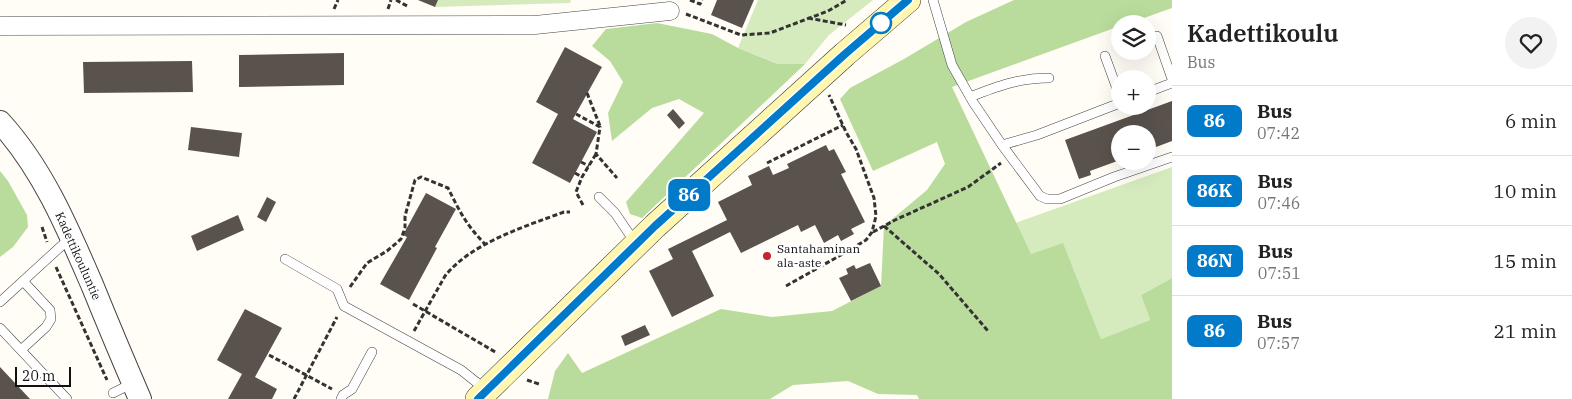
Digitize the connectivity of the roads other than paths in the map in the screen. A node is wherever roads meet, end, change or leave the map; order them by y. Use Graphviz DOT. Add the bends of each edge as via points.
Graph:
graph roads {
  1 [pos="908,0"];
  2 [pos="934,0"];
  3 [pos="674,11"];
  4 [pos="0,26"];
  5 [pos="1157,36"];
  6 [pos="1105,56"];
  7 [pos="1111,72"];
  8 [pos="1049,78"];
  9 [pos="1172,81"];
  10 [pos="1156,88"];
  11 [pos="970,97"];
  12 [pos="1111,106"];
  13 [pos="0,122"];
  14 [pos="1002,145"];
  15 [pos="1172,157"];
  16 [pos="599,196"];
  17 [pos="71,236"];
  18 [pos="636,244"];
  19 [pos="285,259"];
  20 [pos="24,281"];
  21 [pos="0,302"];
  22 [pos="0,328"];
  23 [pos="21,350"];
  24 [pos="372,352"];
  25 [pos="129,392"];
  26 [pos="482,395"];
  27 [pos="342,397"];
  28 [pos="67,399"];
  1 -- 18 [label="main road"];
  2 -- 11 [label="lane" via="952,65"];
  3 -- 4 [label="street" via="535,25"];
  5 -- 9 [label="lane"];
  6 -- 7 [label="lane"];
  8 -- 11 [label="lane" via="1029,78"];
  9 -- 10 [label="lane"];
  11 -- 14 [label="lane"];
  12 -- 14 [label="lane"];
  13 -- 17 [label="street, Kadettikouluntie" via="43,180"];
  14 -- 15 [label="lane" via="1040,196 1047,199 1060,199"];
  16 -- 18 [label="lane"];
  17 -- 20 [label="lane"];
  17 -- 25 [label="street, Kadettikouluntie"];
  18 -- 26 [label="main road"];
  19 -- 26 [label="lane" via="337,289 343,303 461,370"];
  20 -- 21 [label="lane"];
  20 -- 23 [label="lane" via="50,310 51,319"];
  22 -- 23 [label="lane"];
  23 -- 28 [label="lane"];
  24 -- 27 [label="lane" via="352,389"];
}
